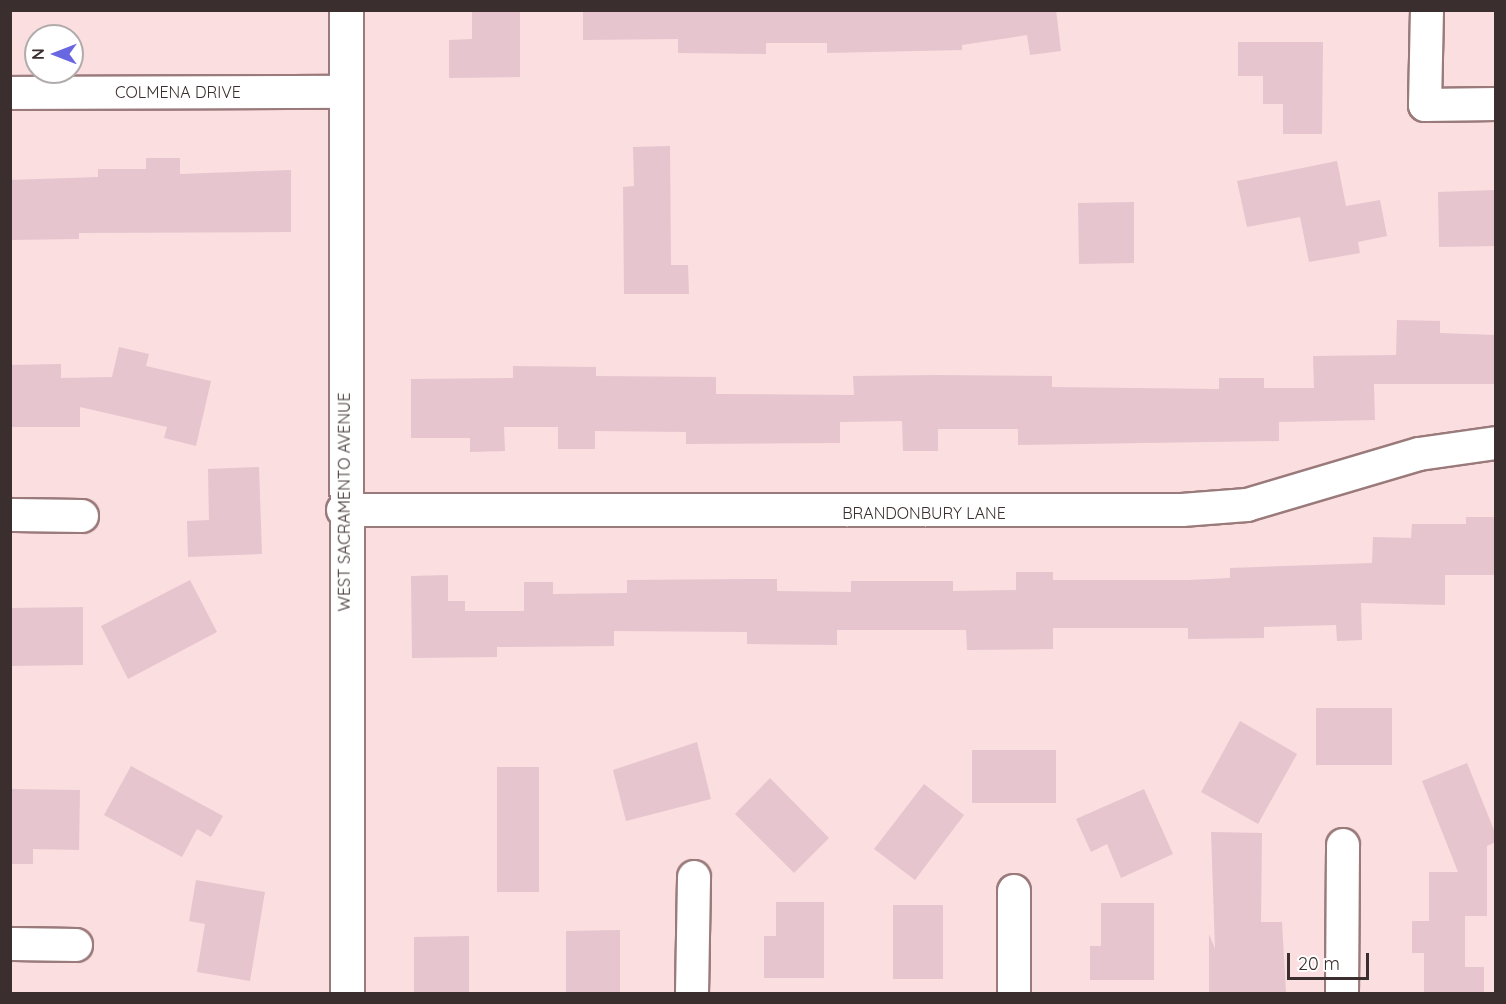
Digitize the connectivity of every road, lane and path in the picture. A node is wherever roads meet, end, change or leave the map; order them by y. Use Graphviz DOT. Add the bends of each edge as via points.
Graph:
graph roads {
  1 [pos="346,10"];
  2 [pos="1427,10"];
  3 [pos="346,92"];
  4 [pos="10,93"];
  5 [pos="1496,104"];
  6 [pos="1496,443"];
  7 [pos="343,510"];
  8 [pos="10,515"];
  9 [pos="82,516"];
  10 [pos="1342,845"];
  11 [pos="694,877"];
  12 [pos="1014,891"];
  13 [pos="10,945"];
  14 [pos="76,945"];
  15 [pos="347,993"];
  16 [pos="692,993"];
  17 [pos="1014,993"];
  18 [pos="1342,993"];
  1 -- 3 [label="street, WEST SACRAMENTO AVENUE"];
  2 -- 5 [label="street" via="1425,105"];
  3 -- 4 [label="street, COLMENA DRIVE"];
  3 -- 7 [label="street, WEST SACRAMENTO AVENUE"];
  6 -- 7 [label="street, BRANDONBURY LANE" via="1419,454 1247,505 1182,510"];
  7 -- 15 [label="street, WEST SACRAMENTO AVENUE"];
  8 -- 9 [label="street"];
  10 -- 18 [label="street"];
  11 -- 16 [label="street"];
  12 -- 17 [label="street"];
  13 -- 14 [label="street"];
}
